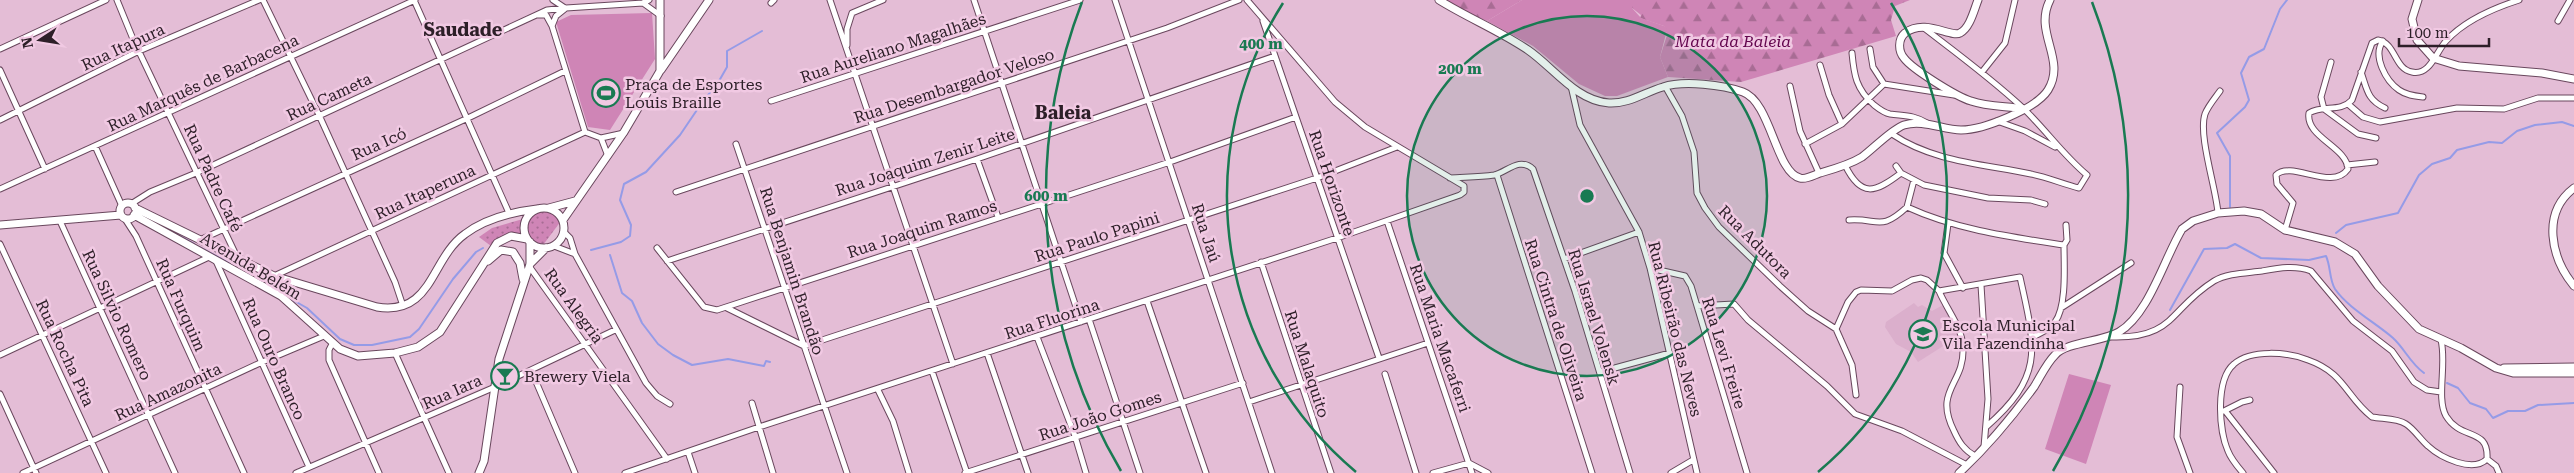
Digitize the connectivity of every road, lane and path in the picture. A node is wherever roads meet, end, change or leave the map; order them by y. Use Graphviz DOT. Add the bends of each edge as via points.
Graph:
graph roads {
  1 [pos="106,0"];
  2 [pos="117,0"];
  3 [pos="261,0"];
  4 [pos="414,0"];
  5 [pos="553,0"];
  6 [pos="649,0"];
  7 [pos="660,0"];
  8 [pos="709,0"];
  9 [pos="830,0"];
  10 [pos="883,0"];
  11 [pos="974,0"];
  12 [pos="1080,0"];
  13 [pos="1115,0"];
  14 [pos="1239,0"];
  15 [pos="1247,0"];
  16 [pos="1439,0"];
  17 [pos="1978,0"];
  18 [pos="2015,0"];
  19 [pos="2050,0"];
  20 [pos="2418,0"];
  21 [pos="2519,0"];
  22 [pos="2570,0"];
  23 [pos="611,2"];
  24 [pos="643,3"];
  25 [pos="566,8"];
  26 [pos="538,15"];
  27 [pos="1261,16"];
  28 [pos="661,17"];
  29 [pos="2558,21"];
  30 [pos="552,26"];
  31 [pos="1923,28"];
  32 [pos="984,32"];
  33 [pos="1129,40"];
  34 [pos="2383,41"];
  35 [pos="662,45"];
  36 [pos="679,46"];
  37 [pos="0,49"];
  38 [pos="1870,49"];
  39 [pos="848,50"];
  40 [pos="140,52"];
  41 [pos="1852,53"];
  42 [pos="291,56"];
  43 [pos="1276,56"];
  44 [pos="2433,58"];
  45 [pos="441,59"];
  46 [pos="2331,62"];
  47 [pos="1820,65"];
  48 [pos="0,70"];
  49 [pos="565,71"];
  50 [pos="660,71"];
  51 [pos="1982,72"];
  52 [pos="2361,72"];
  53 [pos="856,74"];
  54 [pos="2574,80"];
  55 [pos="1001,84"];
  56 [pos="1884,84"];
  57 [pos="1571,86"];
  58 [pos="1665,86"];
  59 [pos="1790,86"];
  60 [pos="2220,91"];
  61 [pos="1956,95"];
  62 [pos="2422,97"];
  63 [pos="2574,98"];
  64 [pos="1149,99"];
  65 [pos="771,101"];
  66 [pos="1869,101"];
  67 [pos="2348,104"];
  68 [pos="2385,108"];
  69 [pos="2324,109"];
  70 [pos="2025,110"];
  71 [pos="20,112"];
  72 [pos="168,112"];
  73 [pos="319,115"];
  74 [pos="1296,117"];
  75 [pos="468,118"];
  76 [pos="0,120"];
  77 [pos="1995,120"];
  78 [pos="1842,124"];
  79 [pos="874,125"];
  80 [pos="1930,125"];
  81 [pos="585,132"];
  82 [pos="624,132"];
  83 [pos="1892,134"];
  84 [pos="601,138"];
  85 [pos="2376,138"];
  86 [pos="736,144"];
  87 [pos="1021,144"];
  88 [pos="1805,144"];
  89 [pos="95,146"];
  90 [pos="1397,147"];
  91 [pos="2061,152"];
  92 [pos="608,156"];
  93 [pos="977,159"];
  94 [pos="1170,162"];
  95 [pos="2375,162"];
  96 [pos="2347,164"];
  97 [pos="1845,165"];
  98 [pos="1896,166"];
  99 [pos="745,168"];
  100 [pos="45,169"];
  101 [pos="196,173"];
  102 [pos="345,173"];
  103 [pos="1819,173"];
  104 [pos="1901,173"];
  105 [pos="492,174"];
  106 [pos="1497,175"];
  107 [pos="1317,178"];
  108 [pos="1450,178"];
  109 [pos="1914,180"];
  110 [pos="893,185"];
  111 [pos="2574,188"];
  112 [pos="0,189"];
  113 [pos="676,192"];
  114 [pos="576,201"];
  115 [pos="1042,204"];
  116 [pos="2045,204"];
  117 [pos="1907,207"];
  118 [pos="548,208"];
  119 [pos="537,209"];
  120 [pos="128,212"];
  121 [pos="509,213"];
  122 [pos="2218,213"];
  123 [pos="998,217"];
  124 [pos="563,220"];
  125 [pos="1188,220"];
  126 [pos="1849,220"];
  127 [pos="60,221"];
  128 [pos="1387,221"];
  129 [pos="1948,224"];
  130 [pos="0,225"];
  131 [pos="2066,225"];
  132 [pos="223,228"];
  133 [pos="765,228"];
  134 [pos="2286,230"];
  135 [pos="372,231"];
  136 [pos="564,232"];
  137 [pos="1639,232"];
  138 [pos="1337,238"];
  139 [pos="202,239"];
  140 [pos="528,241"];
  141 [pos="0,244"];
  142 [pos="913,245"];
  143 [pos="2064,245"];
  144 [pos="550,247"];
  145 [pos="656,248"];
  146 [pos="575,254"];
  147 [pos="237,257"];
  148 [pos="212,259"];
  149 [pos="1564,259"];
  150 [pos="666,261"];
  151 [pos="1062,262"];
  152 [pos="1261,262"];
  153 [pos="2131,263"];
  154 [pos="529,265"];
  155 [pos="482,266"];
  156 [pos="1650,268"];
  157 [pos="274,276"];
  158 [pos="1208,279"];
  159 [pos="157,282"];
  160 [pos="523,282"];
  161 [pos="1981,285"];
  162 [pos="2574,286"];
  163 [pos="784,288"];
  164 [pos="1963,288"];
  165 [pos="1939,291"];
  166 [pos="1147,301"];
  167 [pos="934,304"];
  168 [pos="1697,306"];
  169 [pos="403,307"];
  170 [pos="100,308"];
  171 [pos="727,308"];
  172 [pos="2061,308"];
  173 [pos="1089,319"];
  174 [pos="1081,322"];
  175 [pos="1836,329"];
  176 [pos="615,330"];
  177 [pos="43,336"];
  178 [pos="324,336"];
  179 [pos="1037,336"];
  180 [pos="2033,337"];
  181 [pos="2108,337"];
  182 [pos="2441,340"];
  183 [pos="1428,343"];
  184 [pos="332,344"];
  185 [pos="587,345"];
  186 [pos="804,346"];
  187 [pos="395,353"];
  188 [pos="987,353"];
  189 [pos="1670,353"];
  190 [pos="0,355"];
  191 [pos="1379,358"];
  192 [pos="260,363"];
  193 [pos="952,364"];
  194 [pos="2574,367"];
  195 [pos="531,370"];
  196 [pos="2513,370"];
  197 [pos="932,371"];
  198 [pos="1600,372"];
  199 [pos="2574,373"];
  200 [pos="1385,374"];
  201 [pos="1243,383"];
  202 [pos="1300,384"];
  203 [pos="494,387"];
  204 [pos="2180,387"];
  205 [pos="206,388"];
  206 [pos="878,390"];
  207 [pos="2441,392"];
  208 [pos="0,394"];
  209 [pos="1856,395"];
  210 [pos="2250,400"];
  211 [pos="1183,402"];
  212 [pos="1249,402"];
  213 [pos="752,403"];
  214 [pos="670,404"];
  215 [pos="824,406"];
  216 [pos="2224,411"];
  217 [pos="149,415"];
  218 [pos="424,418"];
  219 [pos="1123,421"];
  220 [pos="759,427"];
  221 [pos="1986,427"];
  222 [pos="1075,436"];
  223 [pos="92,441"];
  224 [pos="366,443"];
  225 [pos="1984,447"];
  226 [pos="688,452"];
  227 [pos="1022,455"];
  228 [pos="1976,456"];
  229 [pos="667,459"];
  230 [pos="2487,459"];
  231 [pos="1693,460"];
  232 [pos="1469,463"];
  233 [pos="1967,465"];
  234 [pos="309,467"];
  235 [pos="35,471"];
  236 [pos="23,473"];
  237 [pos="106,473"];
  238 [pos="176,473"];
  239 [pos="244,473"];
  240 [pos="296,473"];
  241 [pos="379,473"];
  242 [pos="449,473"];
  243 [pos="479,473"];
  244 [pos="575,473"];
  245 [pos="625,473"];
  246 [pos="695,473"];
  247 [pos="773,473"];
  248 [pos="847,473"];
  249 [pos="909,473"];
  250 [pos="966,473"];
  251 [pos="1028,473"];
  252 [pos="1086,473"];
  253 [pos="1140,473"];
  254 [pos="1206,473"];
  255 [pos="1272,473"];
  256 [pos="1331,473"];
  257 [pos="1416,473"];
  258 [pos="1433,473"];
  259 [pos="1472,473"];
  260 [pos="1488,473"];
  261 [pos="1592,473"];
  262 [pos="1630,473"];
  263 [pos="1671,473"];
  264 [pos="1697,473"];
  265 [pos="1747,473"];
  266 [pos="1959,473"];
  267 [pos="2190,473"];
  268 [pos="2243,473"];
  269 [pos="2274,473"];
  270 [pos="2499,473"];
  1 -- 37 [label="street"];
  2 -- 40 [label="street, Rua Padre Café"];
  3 -- 40 [label="street, Rua Itapura"];
  3 -- 42 [label="street"];
  4 -- 42 [label="street, Rua Marquês de Barbacena"];
  4 -- 45 [label="street"];
  5 -- 25 [label="street"];
  6 -- 24 [label="street"];
  7 -- 28 [label="street"];
  8 -- 36 [label="street"];
  9 -- 39 [label="street"];
  10 -- 39 [label="street" via="852,13"];
  11 -- 32 [label="street"];
  12 -- 32 [label="street, Rua Aureliano Magalhães"];
  13 -- 33 [label="street, Rua Jaú"];
  14 -- 33 [label="street, Rua Desembargador Veloso"];
  15 -- 27 [label="street"];
  16 -- 57 [label="street" via="1528,50"];
  17 -- 31 [label="street" via="1962,33"];
  18 -- 51 [label="street" via="2005,42"];
  19 -- 70 [label="street" via="2044,30 2055,68 2053,79 2048,90"];
  20 -- 44 [label="street" via="2412,19 2415,33"];
  21 -- 44 [label="street" via="2482,14 2447,40"];
  22 -- 29 [label="street"];
  23 -- 24 [label="street, Rua Cameta"];
  23 -- 25 [label="street, Rua Cameta"];
  24 -- 28 [label="street"];
  25 -- 26 [label="street, Rua Cameta" via="546,10"];
  25 -- 30 [label="street" via="556,16"];
  26 -- 30 [label="street" via="546,15"];
  26 -- 45 [label="street, Rua Cameta"];
  27 -- 43 [label="street, Rua Horizonte"];
  27 -- 90 [label="street" via="1335,102 1365,127"];
  28 -- 35 [label="street"];
  30 -- 49 [label="street"];
  31 -- 51 [label="street"];
  31 -- 61 [label="street" via="1904,34 1901,53 1908,63"];
  32 -- 53 [label="street, Rua Aureliano Magalhães"];
  32 -- 55 [label="street"];
  33 -- 55 [label="street, Rua Desembargador Veloso"];
  33 -- 64 [label="street, Rua Jaú"];
  34 -- 44 [label="street" via="2389,45 2402,68 2412,72 2429,68"];
  34 -- 52 [label="street" via="2372,43"];
  34 -- 62 [label="street" via="2379,50 2387,78 2400,91"];
  35 -- 36 [label="street"];
  35 -- 50 [label="street"];
  36 -- 50 [label="street"];
  38 -- 56 [label="street" via="1873,67"];
  39 -- 53 [label="street"];
  40 -- 71 [label="street, Rua Itapura"];
  40 -- 72 [label="street, Rua Padre Café"];
  41 -- 66 [label="street" via="1854,78 1858,89"];
  42 -- 72 [label="street, Rua Marquês de Barbacena"];
  42 -- 73 [label="street"];
  43 -- 64 [label="street, Rua Joaquim Zenir Leite"];
  43 -- 74 [label="street, Rua Horizonte"];
  44 -- 54 [label="street" via="2459,66 2542,72"];
  45 -- 73 [label="street, Rua Cameta"];
  45 -- 75 [label="street"];
  46 -- 69 [label="street" via="2321,97"];
  47 -- 78 [label="street"];
  48 -- 71 [label="street"];
  49 -- 75 [label="street, Rua Icó"];
  49 -- 81 [label="street"];
  50 -- 82 [label="street"];
  51 -- 70 [label="street"];
  52 -- 67 [label="street"];
  52 -- 68 [label="street" via="2369,96"];
  53 -- 65 [label="street, Rua Aureliano Magalhães"];
  53 -- 79 [label="street"];
  55 -- 79 [label="street, Rua Desembargador Veloso"];
  55 -- 87 [label="street"];
  56 -- 61 [label="street"];
  56 -- 66 [label="street"];
  57 -- 58 [label="street" via="1607,103 1624,102"];
  57 -- 137 [label="street, Rua Ribeirão das Neves" via="1580,125"];
  58 -- 103 [label="street" via="1684,83 1728,88 1747,94 1757,101 1793,174 1805,178"];
  58 -- 175 [label="street, Rua Adutora" via="1682,116 1694,152 1697,193 1704,208 1719,227 1780,286 1808,311"];
  59 -- 88 [label="street"];
  60 -- 122 [label="street" via="2205,114 2204,128"];
  61 -- 70 [label="street" via="1971,102"];
  63 -- 67 [label="street" via="2538,98 2504,108 2457,108 2380,122 2363,117"];
  64 -- 87 [label="street, Rua Joaquim Zenir Leite"];
  64 -- 94 [label="street, Rua Jaú"];
  66 -- 78 [label="street"];
  66 -- 80 [label="street" via="1889,114 1908,114"];
  67 -- 69 [label="street"];
  69 -- 85 [label="street" via="2358,134"];
  69 -- 96 [label="street" via="2316,109 2309,114 2310,124"];
  70 -- 77 [label="street"];
  70 -- 91 [label="street"];
  71 -- 76 [label="street, Rua Itapura"];
  71 -- 100 [label="street"];
  72 -- 89 [label="street, Rua Marquês de Barbacena"];
  72 -- 101 [label="street, Rua Padre Café"];
  73 -- 101 [label="street, Rua Cameta"];
  73 -- 102 [label="street"];
  74 -- 94 [label="street, Rua Joaquim Ramos"];
  74 -- 107 [label="street, Rua Horizonte"];
  75 -- 102 [label="street, Rua Icó"];
  75 -- 105 [label="street"];
  77 -- 80 [label="street" via="1960,130"];
  77 -- 91 [label="street" via="2025,131"];
  78 -- 88 [label="street"];
  79 -- 99 [label="street, Rua Desembargador Veloso"];
  79 -- 110 [label="street"];
  80 -- 83 [label="street" via="1904,125"];
  81 -- 84 [label="street"];
  81 -- 105 [label="street, Rua Itaperuna"];
  82 -- 84 [label="street"];
  82 -- 92 [label="street"];
  83 -- 91 [label="street" via="1942,157 2033,174 2079,188 2087,175"];
  83 -- 97 [label="street"];
  84 -- 92 [label="street"];
  86 -- 99 [label="street, Rua Benjamin Brandão"];
  87 -- 93 [label="street, Rua Joaquim Zenir Leite"];
  87 -- 115 [label="street"];
  88 -- 103 [label="street"];
  89 -- 100 [label="street, Rua Marquês de Barbacena"];
  89 -- 120 [label="street, Rua Furquim"];
  90 -- 107 [label="street, Rua Paulo Papini"];
  90 -- 108 [label="street"];
  92 -- 114 [label="street"];
  93 -- 110 [label="street, Rua Joaquim Zenir Leite"];
  93 -- 123 [label="street"];
  94 -- 115 [label="street, Rua Joaquim Ramos"];
  94 -- 125 [label="street, Rua Jaú"];
  95 -- 96 [label="street"];
  96 -- 134 [label="street" via="2344,174 2333,177 2287,171 2276,175 2277,184 2293,203"];
  97 -- 103 [label="street"];
  97 -- 104 [label="street" via="1856,184 1866,189 1876,189"];
  98 -- 104 [label="street"];
  99 -- 113 [label="street, Rua Desembargador Veloso"];
  99 -- 133 [label="street, Rua Benjamin Brandão"];
  100 -- 112 [label="street, Rua Marquês de Barbacena"];
  101 -- 120 [label="street, Rua Cameta" via="150,192"];
  101 -- 132 [label="street, Rua Padre Café"];
  102 -- 132 [label="street, Rua Icó"];
  102 -- 135 [label="street"];
  104 -- 109 [label="street"];
  105 -- 121 [label="street"];
  105 -- 135 [label="street, Rua Itaperuna"];
  106 -- 108 [label="street"];
  106 -- 149 [label="street, Rua Israel Volensk" via="1522,164 1533,169"];
  106 -- 261 [label="street, Rua Cintra de Oliveira"];
  107 -- 125 [label="street, Rua Paulo Papini"];
  107 -- 138 [label="street, Rua Horizonte"];
  108 -- 128 [label="street, Rua Fluorina" via="1464,186 1462,194"];
  109 -- 116 [label="street" via="1988,198 2031,200"];
  109 -- 117 [label="street"];
  110 -- 133 [label="street, Rua Joaquim Zenir Leite"];
  110 -- 142 [label="street"];
  111 -- 162 [label="street" via="2564,195 2554,216 2552,234 2563,273"];
  114 -- 118 [label="street"];
  114 -- 124 [label="street"];
  115 -- 123 [label="street, Rua Joaquim Ramos"];
  115 -- 151 [label="street"];
  117 -- 126 [label="street" via="1886,222"];
  117 -- 129 [label="street"];
  118 -- 119 [label="street"];
  118 -- 124 [label="street"];
  119 -- 121 [label="street"];
  119 -- 140 [label="street" via="526,218 524,225"];
  120 -- 127 [label="street"];
  120 -- 139 [label="street, Avenida Belém"];
  120 -- 148 [label="street, Avenida Belém"];
  120 -- 159 [label="street, Rua Furquim"];
  121 -- 169 [label="street" via="465,234 448,252 420,295"];
  122 -- 134 [label="street" via="2254,212"];
  122 -- 181 [label="street" via="2193,221 2182,229 2139,312 2120,331"];
  123 -- 142 [label="street, Rua Joaquim Ramos"];
  124 -- 136 [label="street"];
  125 -- 151 [label="street, Rua Paulo Papini"];
  125 -- 158 [label="street, Rua Jaú"];
  127 -- 130 [label="street"];
  127 -- 170 [label="street, Rua Silvio Romero"];
  128 -- 138 [label="street, Rua Fluorina"];
  128 -- 183 [label="street, Rua Maria Macaferri"];
  129 -- 143 [label="street"];
  129 -- 164 [label="street" via="1944,253"];
  131 -- 143 [label="street"];
  132 -- 139 [label="street, Rua Icó"];
  132 -- 147 [label="street, Rua Padre Café"];
  133 -- 150 [label="street, Rua Joaquim Zenir Leite"];
  133 -- 163 [label="street, Rua Benjamin Brandão"];
  134 -- 182 [label="street" via="2335,242 2355,254 2378,286 2409,319 2419,329"];
  135 -- 157 [label="street, Rua Itaperuna"];
  135 -- 169 [label="street"];
  136 -- 144 [label="street" via="560,240"];
  136 -- 146 [label="street" via="570,238"];
  137 -- 149 [label="street"];
  137 -- 156 [label="street, Rua Ribeirão das Neves"];
  138 -- 152 [label="street, Rua Fluorina"];
  138 -- 191 [label="street, Rua Horizonte"];
  139 -- 147 [label="street, Avenida Belém"];
  140 -- 144 [label="street"];
  140 -- 154 [label="street"];
  140 -- 155 [label="street, Avenida Belém" via="511,236 501,239"];
  141 -- 177 [label="street, Rua Rocha Pita"];
  142 -- 163 [label="street, Rua Joaquim Ramos"];
  142 -- 167 [label="street"];
  143 -- 172 [label="street"];
  144 -- 146 [label="street"];
  144 -- 154 [label="street"];
  145 -- 150 [label="street"];
  146 -- 176 [label="street"];
  147 -- 157 [label="street, Avenida Belém"];
  148 -- 159 [label="street"];
  148 -- 178 [label="street, Avenida Belém" via="295,306"];
  148 -- 192 [label="street, Rua Ouro Branco" via="242,315"];
  149 -- 198 [label="street, Rua Israel Volensk"];
  150 -- 171 [label="street" via="704,308 712,311"];
  151 -- 167 [label="street, Rua Paulo Papini"];
  151 -- 174 [label="street"];
  152 -- 158 [label="street, Rua Fluorina"];
  152 -- 202 [label="street, Rua Malaquito"];
  153 -- 172 [label="street"];
  154 -- 160 [label="street"];
  154 -- 185 [label="street, Rua Alegria"];
  155 -- 160 [label="street" via="501,250 513,252 520,263"];
  155 -- 187 [label="street, Avenida Belém" via="440,332 418,347"];
  156 -- 168 [label="street, Rua Levi Freire" via="1685,276"];
  156 -- 189 [label="street, Rua Ribeirão das Neves"];
  157 -- 169 [label="street, Avenida Belém" via="377,308"];
  158 -- 166 [label="street, Rua Fluorina"];
  158 -- 201 [label="street, Rua Jaú"];
  159 -- 170 [label="street"];
  159 -- 205 [label="street, Rua Furquim"];
  160 -- 203 [label="street" via="499,359"];
  161 -- 164 [label="street"];
  161 -- 180 [label="street" via="2020,277"];
  161 -- 221 [label="street" via="1988,399"];
  163 -- 171 [label="street, Rua Joaquim Ramos"];
  163 -- 186 [label="street, Rua Benjamin Brandão"];
  164 -- 165 [label="street"];
  165 -- 175 [label="street" via="1921,278 1892,291 1861,290 1852,295"];
  165 -- 228 [label="street" via="1963,347 1959,373 1949,392 1946,409 1960,442 1966,451"];
  166 -- 173 [label="street, Rua Fluorina"];
  166 -- 211 [label="street"];
  167 -- 186 [label="street, Rua Paulo Papini"];
  167 -- 193 [label="street"];
  168 -- 233 [label="street" via="1734,304 1855,414 1902,431"];
  168 -- 265 [label="street, Rua Levi Freire"];
  170 -- 177 [label="street"];
  170 -- 217 [label="street, Rua Silvio Romero"];
  171 -- 186 [label="street"];
  172 -- 180 [label="street" via="2049,329"];
  173 -- 174 [label="street, Rua Fluorina"];
  173 -- 219 [label="street"];
  174 -- 179 [label="street, Rua Fluorina"];
  175 -- 209 [label="street" via="1852,364"];
  176 -- 185 [label="street, Rua Iara"];
  176 -- 214 [label="street" via="646,384"];
  177 -- 190 [label="street"];
  177 -- 223 [label="street, Rua Rocha Pita"];
  178 -- 184 [label="street, Avenida Belém"];
  178 -- 192 [label="street, Rua Amazonita"];
  179 -- 188 [label="street, Rua Fluorina"];
  179 -- 222 [label="street"];
  180 -- 221 [label="street" via="2030,371 2003,412"];
  181 -- 207 [label="street" via="2150,334 2216,280 2288,267 2303,268 2312,271 2353,321 2392,351 2414,382 2427,390"];
  181 -- 225 [label="street" via="2060,350"];
  182 -- 196 [label="street" via="2496,368"];
  182 -- 207 [label="street" via="2445,358"];
  183 -- 191 [label="street"];
  183 -- 232 [label="street, Rua Maria Macaferri"];
  184 -- 187 [label="street, Avenida Belém" via="358,356"];
  184 -- 224 [label="street" via="329,360"];
  185 -- 195 [label="street, Rua Iara"];
  185 -- 229 [label="street, Rua Alegria"];
  186 -- 215 [label="street, Rua Benjamin Brandão"];
  187 -- 218 [label="street"];
  188 -- 193 [label="street, Rua Fluorina"];
  188 -- 227 [label="street"];
  189 -- 198 [label="street"];
  189 -- 231 [label="street, Rua Ribeirão das Neves"];
  191 -- 202 [label="street"];
  192 -- 205 [label="street, Rua Amazonita"];
  192 -- 234 [label="street, Rua Ouro Branco"];
  193 -- 197 [label="street, Rua Fluorina"];
  194 -- 196 [label="street"];
  195 -- 203 [label="street, Rua Iara"];
  195 -- 244 [label="street"];
  196 -- 199 [label="street"];
  197 -- 206 [label="street, Rua Fluorina"];
  197 -- 250 [label="street"];
  198 -- 262 [label="street, Rua Israel Volensk"];
  200 -- 257 [label="street"];
  201 -- 211 [label="street, Rua João Gomes"];
  201 -- 212 [label="street, Rua Jaú"];
  202 -- 212 [label="street"];
  202 -- 256 [label="street, Rua Malaquito"];
  203 -- 218 [label="street, Rua Iara"];
  203 -- 243 [label="street" via="484,462"];
  204 -- 267 [label="street" via="2177,437"];
  205 -- 217 [label="street, Rua Amazonita"];
  205 -- 239 [label="street, Rua Furquim"];
  206 -- 215 [label="street, Rua Fluorina"];
  206 -- 249 [label="street" via="893,421"];
  207 -- 230 [label="street" via="2445,415 2469,435 2482,437 2488,448"];
  208 -- 235 [label="street"];
  210 -- 216 [label="street"];
  211 -- 219 [label="street, Rua João Gomes"];
  211 -- 254 [label="street"];
  212 -- 255 [label="street, Rua Jaú"];
  213 -- 220 [label="street"];
  215 -- 220 [label="street, Rua Fluorina"];
  215 -- 248 [label="street, Rua Benjamin Brandão"];
  216 -- 230 [label="street" via="2225,377 2232,365 2251,356 2295,356 2314,362 2338,378 2372,417 2408,424 2433,450 2458,462 2478,466"];
  216 -- 268 [label="street" via="2223,436 2228,453"];
  216 -- 269 [label="street"];
  217 -- 223 [label="street, Rua Amazonita"];
  217 -- 238 [label="street, Rua Silvio Romero"];
  218 -- 224 [label="street, Rua Iara"];
  218 -- 242 [label="street"];
  219 -- 222 [label="street, Rua João Gomes"];
  219 -- 253 [label="street"];
  220 -- 226 [label="street, Rua Fluorina"];
  220 -- 247 [label="street"];
  221 -- 225 [label="street"];
  222 -- 227 [label="street, Rua João Gomes"];
  222 -- 252 [label="street"];
  223 -- 235 [label="street, Rua Amazonita"];
  223 -- 237 [label="street, Rua Rocha Pita"];
  224 -- 234 [label="street, Rua Iara"];
  224 -- 241 [label="street"];
  225 -- 228 [label="street"];
  226 -- 229 [label="street, Rua Fluorina"];
  226 -- 246 [label="street"];
  227 -- 250 [label="street, Rua João Gomes"];
  227 -- 251 [label="street"];
  228 -- 233 [label="street"];
  229 -- 245 [label="street, Rua Fluorina"];
  230 -- 270 [label="street"];
  231 -- 263 [label="street"];
  231 -- 264 [label="street, Rua Ribeirão das Neves"];
  232 -- 258 [label="street"];
  232 -- 259 [label="street, Rua Maria Macaferri"];
  232 -- 260 [label="street"];
  233 -- 266 [label="street"];
  234 -- 240 [label="street, Rua Iara"];
  235 -- 236 [label="street, Rua Amazonita"];
}
